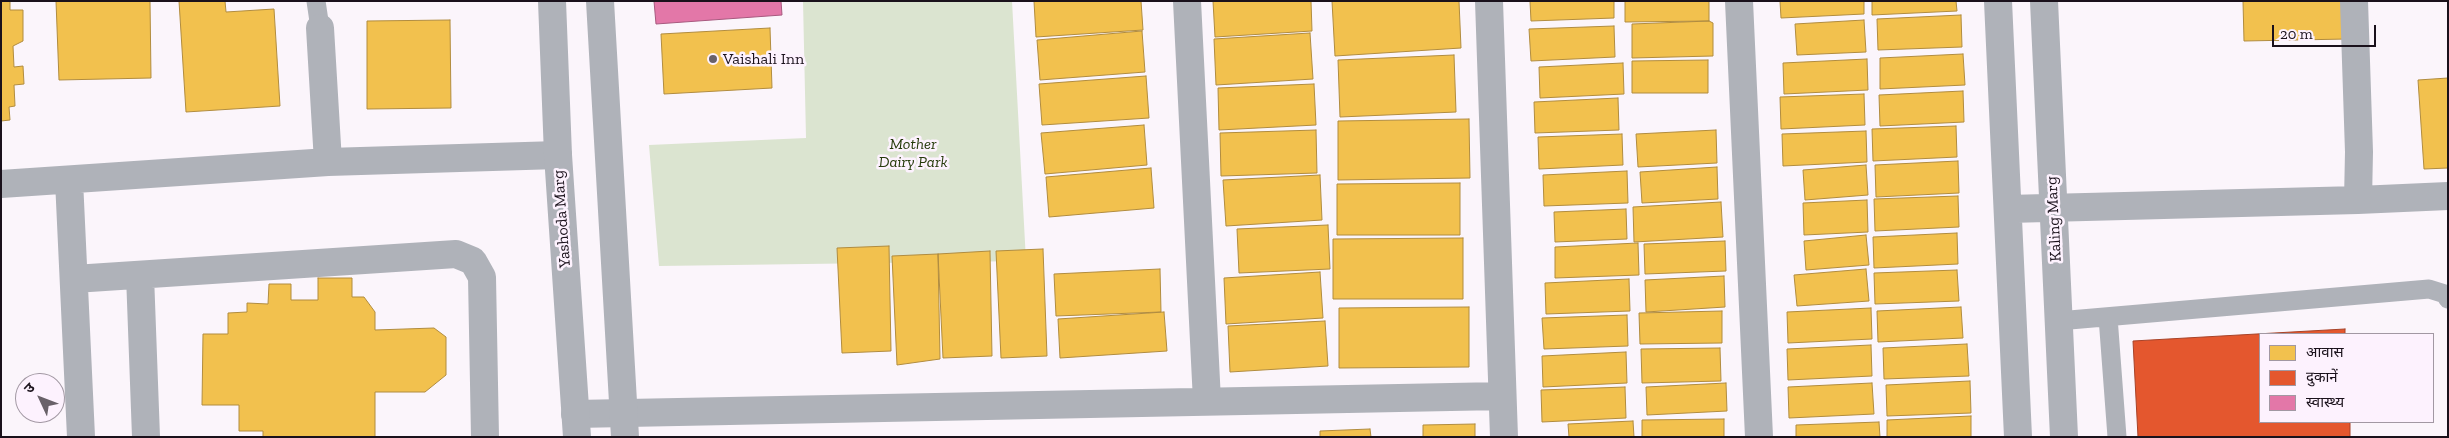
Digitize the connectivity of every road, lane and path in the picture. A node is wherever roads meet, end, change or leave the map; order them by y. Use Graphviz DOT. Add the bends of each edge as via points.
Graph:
graph roads {
  1 [pos="316,1"];
  2 [pos="552,1"];
  3 [pos="600,1"];
  4 [pos="1186,1"];
  5 [pos="1488,1"];
  6 [pos="1739,1"];
  7 [pos="1998,1"];
  8 [pos="2044,1"];
  9 [pos="2354,1"];
  10 [pos="320,28"];
  11 [pos="558,155"];
  12 [pos="328,162"];
  13 [pos="69,180"];
  14 [pos="1,184"];
  15 [pos="2448,196"];
  16 [pos="2358,200"];
  17 [pos="2053,207"];
  18 [pos="2008,209"];
  19 [pos="140,275"];
  20 [pos="74,279"];
  21 [pos="2448,299"];
  22 [pos="2108,317"];
  23 [pos="2058,321"];
  24 [pos="1502,396"];
  25 [pos="1207,401"];
  26 [pos="576,425"];
  27 [pos="625,425"];
  28 [pos="81,437"];
  29 [pos="146,437"];
  30 [pos="485,437"];
  31 [pos="1504,437"];
  32 [pos="1759,437"];
  33 [pos="2018,437"];
  34 [pos="2064,437"];
  35 [pos="2117,437"];
  1 -- 10 [label="lane"];
  2 -- 11 [label="street, Yashoda Marg"];
  3 -- 27 [label="street"];
  4 -- 25 [label="street"];
  5 -- 24 [label="street"];
  6 -- 32 [label="street"];
  7 -- 18 [label="street"];
  8 -- 17 [label="street, Kaling Marg"];
  9 -- 16 [label="street"];
  10 -- 12 [label="street"];
  11 -- 12 [label="street"];
  11 -- 26 [label="street, Yashoda Marg"];
  12 -- 13 [label="street"];
  13 -- 14 [label="street"];
  13 -- 20 [label="street"];
  15 -- 16 [label="street"];
  16 -- 17 [label="street"];
  17 -- 18 [label="street"];
  17 -- 23 [label="street, Kaling Marg"];
  18 -- 33 [label="street"];
  19 -- 20 [label="street"];
  19 -- 29 [label="street"];
  19 -- 30 [label="street" via="456,254 474,261 482,277"];
  20 -- 28 [label="street"];
  21 -- 22 [label="lane" via="2445,294 2429,289"];
  22 -- 23 [label="lane"];
  22 -- 35 [label="lane"];
  23 -- 34 [label="street, Kaling Marg"];
  24 -- 25 [label="street"];
  24 -- 31 [label="street"];
  25 -- 27 [label="street"];
  26 -- 27 [label="street"];
}
